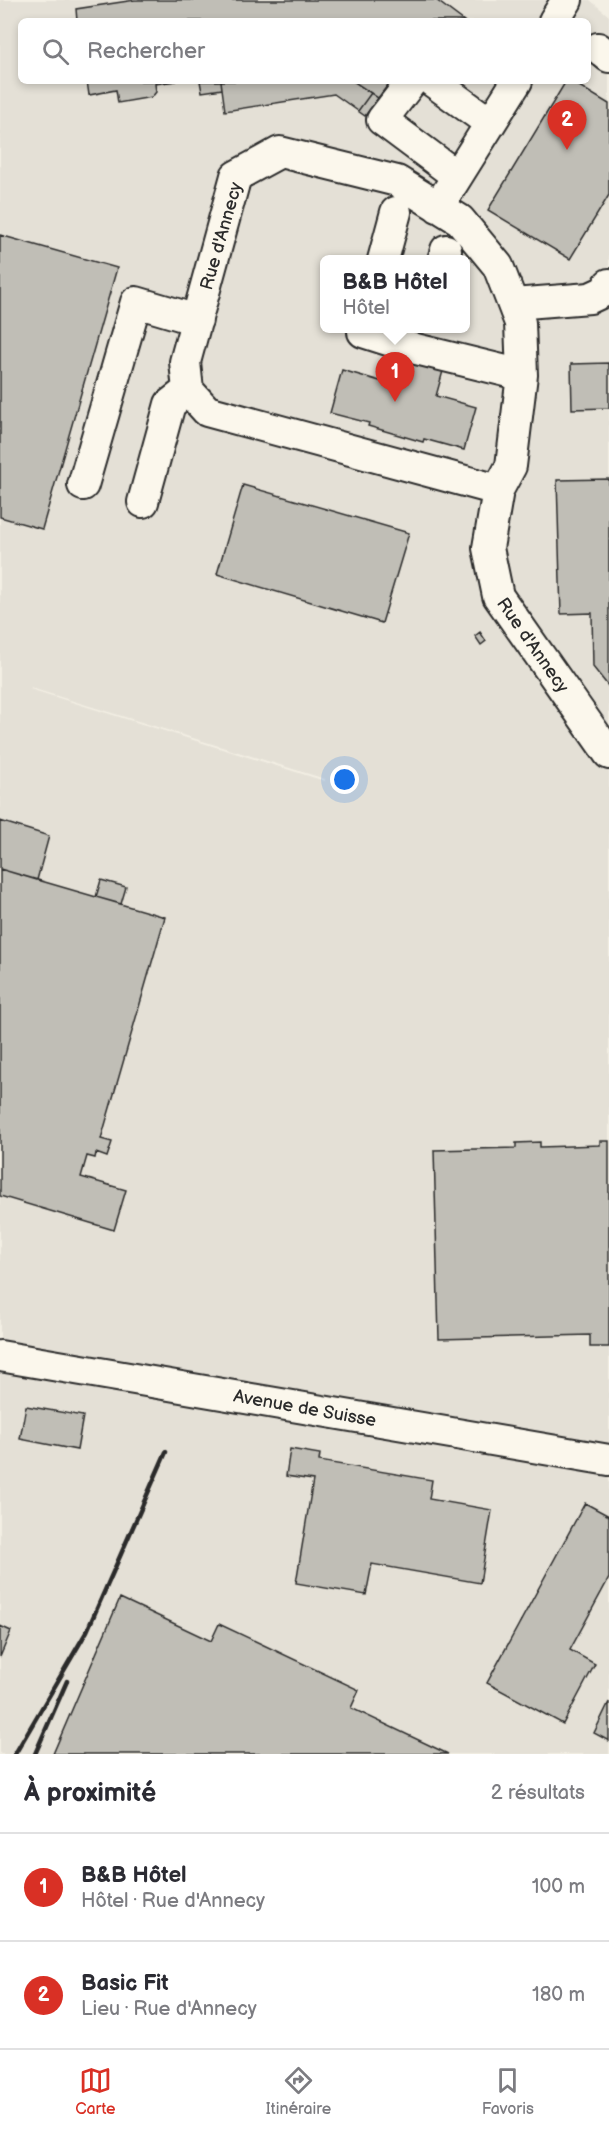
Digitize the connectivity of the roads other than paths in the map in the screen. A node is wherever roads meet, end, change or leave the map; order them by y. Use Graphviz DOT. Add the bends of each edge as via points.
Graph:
graph roads {
  1 [pos="567,0"];
  2 [pos="556,18"];
  3 [pos="410,84"];
  4 [pos="436,84"];
  5 [pos="515,84"];
  6 [pos="490,123"];
  7 [pos="457,176"];
  8 [pos="438,207"];
  9 [pos="396,212"];
  10 [pos="384,255"];
  11 [pos="609,284"];
  12 [pos="513,304"];
  13 [pos="197,320"];
  14 [pos="371,333"];
  15 [pos="419,339"];
  16 [pos="522,375"];
  17 [pos="188,390"];
  18 [pos="84,485"];
  19 [pos="498,490"];
  20 [pos="143,502"];
  21 [pos="609,754"];
  22 [pos="0,1356"];
  23 [pos="609,1461"];
  1 -- 2 [label="street"];
  3 -- 7 [label="street" via="382,120"];
  4 -- 6 [label="street"];
  5 -- 6 [label="street"];
  6 -- 7 [label="street"];
  7 -- 8 [label="street"];
  8 -- 12 [label="street, Rue d'Annecy" via="460,220 498,266"];
  8 -- 13 [label="street, Rue d'Annecy" via="397,182 280,152 236,176"];
  9 -- 10 [label="street"];
  11 -- 12 [label="street" via="605,291 590,298"];
  12 -- 16 [label="street, Rue d'Annecy" via="520,323"];
  13 -- 17 [label="street, Rue d'Annecy" via="185,362"];
  13 -- 18 [label="street" via="136,302"];
  14 -- 15 [label="street"];
  15 -- 16 [label="street"];
  16 -- 19 [label="street, Rue d'Annecy" via="511,466"];
  17 -- 19 [label="street" via="207,411"];
  17 -- 20 [label="street" via="170,404"];
  19 -- 21 [label="street, Rue d'Annecy" via="488,548 498,596"];
  22 -- 23 [label="street, Avenue de Suisse"];
}
